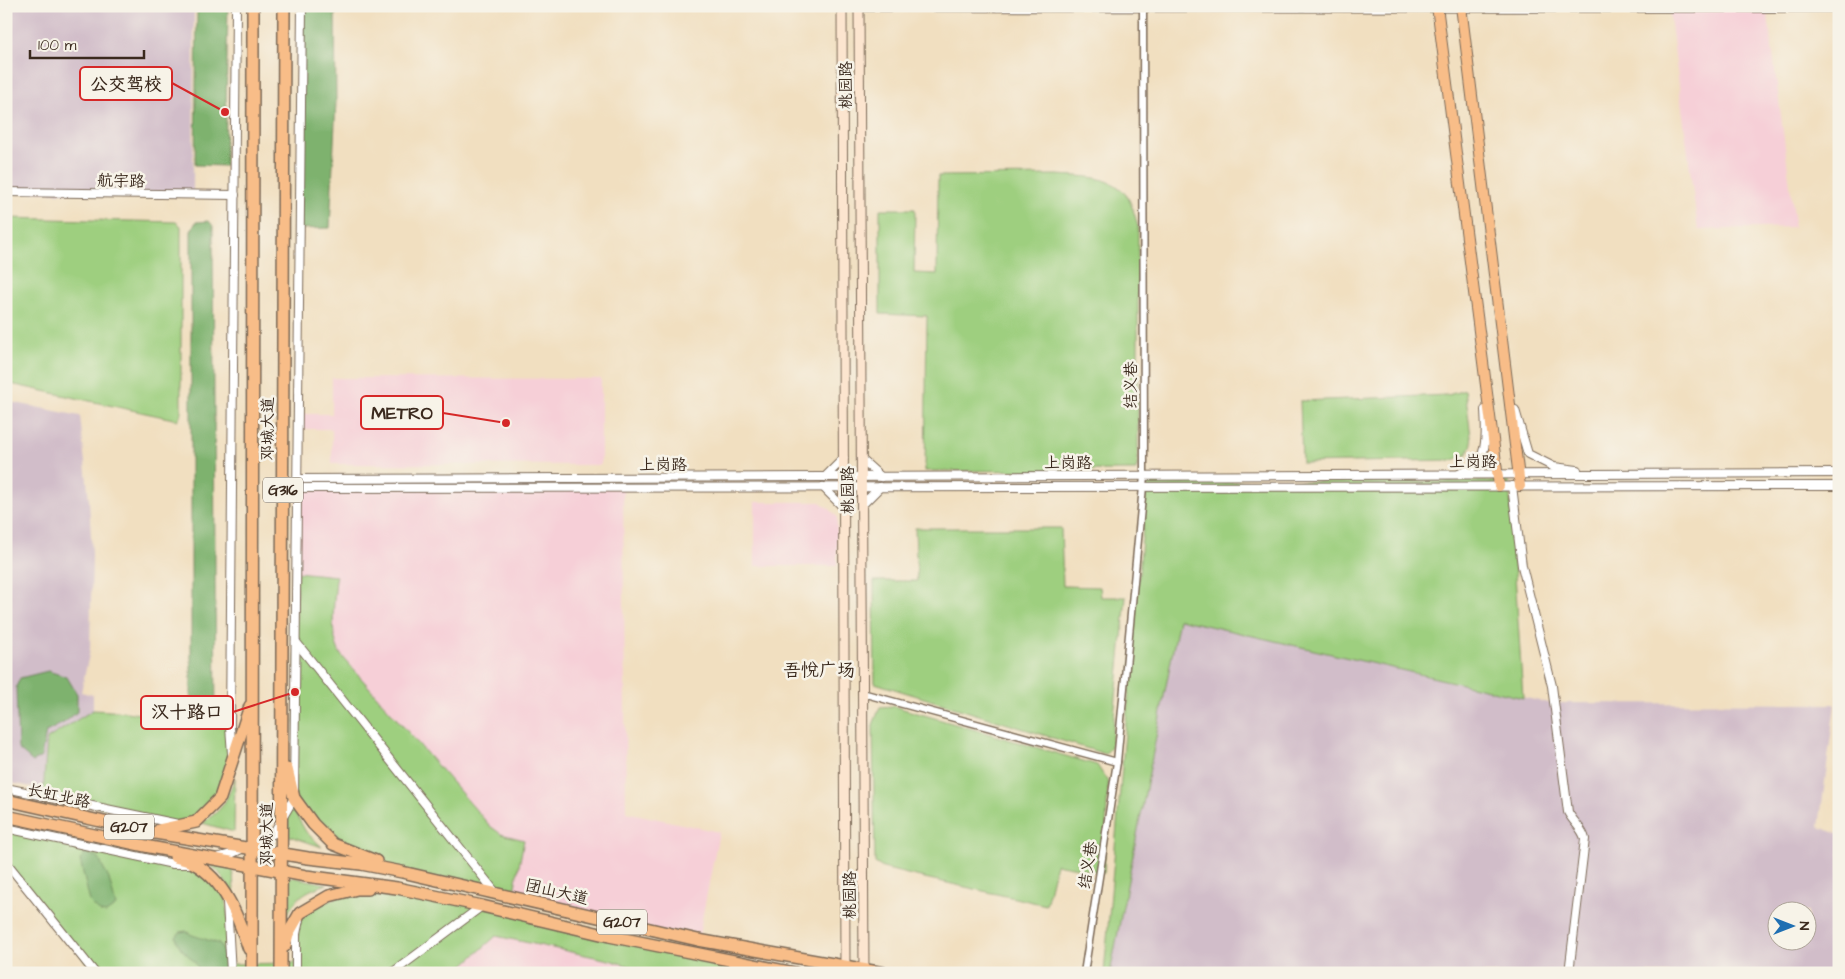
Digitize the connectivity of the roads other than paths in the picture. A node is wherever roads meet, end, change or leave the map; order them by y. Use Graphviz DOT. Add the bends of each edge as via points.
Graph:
graph roads {
  1 [pos="236,6"];
  2 [pos="253,6"];
  3 [pos="284,6"];
  4 [pos="302,6"];
  5 [pos="842,7"];
  6 [pos="859,7"];
  7 [pos="1143,7"];
  8 [pos="1437,8"];
  9 [pos="1461,8"];
  10 [pos="1839,8"];
  11 [pos="6,192"];
  12 [pos="235,195"];
  13 [pos="1485,378"];
  14 [pos="1507,379"];
  15 [pos="844,458"];
  16 [pos="861,459"];
  17 [pos="1839,473"];
  18 [pos="1458,474"];
  19 [pos="1498,474"];
  20 [pos="1519,474"];
  21 [pos="1618,474"];
  22 [pos="1144,476"];
  23 [pos="825,477"];
  24 [pos="844,477"];
  25 [pos="862,477"];
  26 [pos="881,477"];
  27 [pos="298,479"];
  28 [pos="1499,486"];
  29 [pos="1516,486"];
  30 [pos="1839,486"];
  31 [pos="823,487"];
  32 [pos="844,487"];
  33 [pos="862,487"];
  34 [pos="880,487"];
  35 [pos="1143,487"];
  36 [pos="298,488"];
  37 [pos="862,505"];
  38 [pos="844,508"];
  39 [pos="296,642"];
  40 [pos="862,693"];
  41 [pos="253,694"];
  42 [pos="282,750"];
  43 [pos="233,762"];
  44 [pos="1117,762"];
  45 [pos="6,788"];
  46 [pos="294,798"];
  47 [pos="6,800"];
  48 [pos="6,816"];
  49 [pos="183,824"];
  50 [pos="6,828"];
  51 [pos="149,832"];
  52 [pos="150,847"];
  53 [pos="252,848"];
  54 [pos="178,851"];
  55 [pos="282,854"];
  56 [pos="6,862"];
  57 [pos="194,863"];
  58 [pos="252,866"];
  59 [pos="282,872"];
  60 [pos="402,872"];
  61 [pos="402,890"];
  62 [pos="496,893"];
  63 [pos="226,895"];
  64 [pos="482,906"];
  65 [pos="300,913"];
  66 [pos="252,958"];
  67 [pos="281,959"];
  68 [pos="845,969"];
  69 [pos="864,971"];
  70 [pos="95,973"];
  71 [pos="231,973"];
  72 [pos="252,973"];
  73 [pos="281,973"];
  74 [pos="296,973"];
  75 [pos="392,973"];
  76 [pos="796,973"];
  77 [pos="884,973"];
  78 [pos="1084,973"];
  79 [pos="1569,973"];
  1 -- 12 [label="street"];
  2 -- 41 [label="highway, 邓城大道 / G316"];
  3 -- 42 [label="highway, 邓城大道 / G316"];
  4 -- 27 [label="street"];
  5 -- 6 [label="street"];
  5 -- 15 [label="main road, 桃园路"];
  6 -- 7 [label="street"];
  6 -- 16 [label="main road, 桃园路"];
  7 -- 8 [label="street"];
  7 -- 22 [label="street, 结义巷"];
  8 -- 9 [label="street"];
  8 -- 13 [label="main road"];
  9 -- 10 [label="street"];
  9 -- 14 [label="main road"];
  11 -- 12 [label="street, 航宇路"];
  12 -- 43 [label="street" via="230,727"];
  13 -- 18 [label="street" via="1486,435 1482,453 1476,465"];
  13 -- 19 [label="main road"];
  14 -- 20 [label="main road"];
  14 -- 21 [label="street" via="1528,454 1554,467"];
  15 -- 23 [label="street"];
  15 -- 24 [label="main road, 桃园路"];
  16 -- 25 [label="main road, 桃园路"];
  16 -- 26 [label="street"];
  17 -- 21 [label="street, 上岗路"];
  18 -- 19 [label="street, 上岗路"];
  18 -- 22 [label="street, 上岗路"];
  19 -- 20 [label="street, 上岗路"];
  19 -- 28 [label="main road"];
  20 -- 21 [label="street, 上岗路"];
  20 -- 29 [label="main road"];
  22 -- 26 [label="street, 上岗路"];
  22 -- 35 [label="street, 结义巷"];
  23 -- 24 [label="street, 上岗路"];
  23 -- 27 [label="street, 上岗路"];
  24 -- 25 [label="street, 上岗路"];
  24 -- 32 [label="main road, 桃园路"];
  25 -- 26 [label="street, 上岗路"];
  25 -- 33 [label="main road, 桃园路"];
  27 -- 36 [label="street"];
  28 -- 29 [label="street, 上岗路"];
  28 -- 35 [label="street, 上岗路"];
  29 -- 30 [label="street, 上岗路"];
  29 -- 79 [label="street" via="1522,566 1552,686 1568,812 1573,823 1584,832 1585,839"];
  31 -- 32 [label="street, 上岗路"];
  31 -- 36 [label="street, 上岗路"];
  31 -- 38 [label="street"];
  32 -- 33 [label="street, 上岗路"];
  32 -- 38 [label="main road, 桃园路"];
  33 -- 34 [label="street, 上岗路"];
  33 -- 37 [label="main road, 桃园路"];
  34 -- 35 [label="street, 上岗路"];
  34 -- 37 [label="street"];
  35 -- 44 [label="street, 结义巷"];
  36 -- 39 [label="street"];
  37 -- 40 [label="main road, 桃园路"];
  38 -- 68 [label="main road, 桃园路"];
  39 -- 46 [label="street"];
  39 -- 62 [label="street"];
  40 -- 44 [label="street"];
  40 -- 69 [label="main road, 桃园路"];
  41 -- 43 [label="highway"];
  41 -- 53 [label="highway, 邓城大道 / G316"];
  42 -- 46 [label="highway"];
  42 -- 55 [label="highway, 邓城大道 / G316"];
  43 -- 49 [label="highway" via="220,798 196,822"];
  44 -- 78 [label="street, 结义巷"];
  45 -- 49 [label="street"];
  46 -- 57 [label="street" via="273,834 232,854"];
  46 -- 60 [label="highway" via="313,824 334,844"];
  47 -- 51 [label="highway, 长虹北路 / G207"];
  48 -- 52 [label="highway, 长虹北路 / G207"];
  49 -- 51 [label="highway"];
  50 -- 57 [label="street" via="173,864"];
  51 -- 53 [label="highway, 长虹北路 / G207"];
  52 -- 54 [label="highway, 长虹北路 / G207"];
  52 -- 57 [label="highway"];
  53 -- 55 [label="highway, 团山大道 / G207"];
  53 -- 58 [label="highway, 邓城大道 / G316"];
  54 -- 58 [label="highway, 团山大道 / G207"];
  55 -- 59 [label="highway, 邓城大道 / G316"];
  55 -- 60 [label="highway, 团山大道 / G207"];
  56 -- 70 [label="street"];
  57 -- 63 [label="highway" via="212,876"];
  58 -- 59 [label="highway, 团山大道 / G207"];
  58 -- 66 [label="highway, 邓城大道 / G316"];
  59 -- 61 [label="highway, 团山大道 / G207"];
  59 -- 67 [label="highway, 邓城大道 / G316"];
  60 -- 62 [label="highway, 团山大道 / G207"];
  61 -- 64 [label="highway, 团山大道 / G207"];
  61 -- 65 [label="highway" via="357,889 329,896"];
  62 -- 68 [label="highway, 团山大道 / G207" via="698,940"];
  63 -- 66 [label="highway" via="239,919"];
  63 -- 71 [label="street"];
  64 -- 75 [label="street"];
  64 -- 76 [label="highway, 团山大道 / G207" via="608,936"];
  65 -- 67 [label="highway" via="288,934"];
  65 -- 74 [label="street" via="296,934"];
  66 -- 72 [label="highway, 邓城大道 / G316"];
  67 -- 73 [label="highway, 邓城大道 / G316"];
  68 -- 69 [label="highway, 团山大道 / G207"];
  69 -- 77 [label="highway, 团山大道 / G207"];
}
